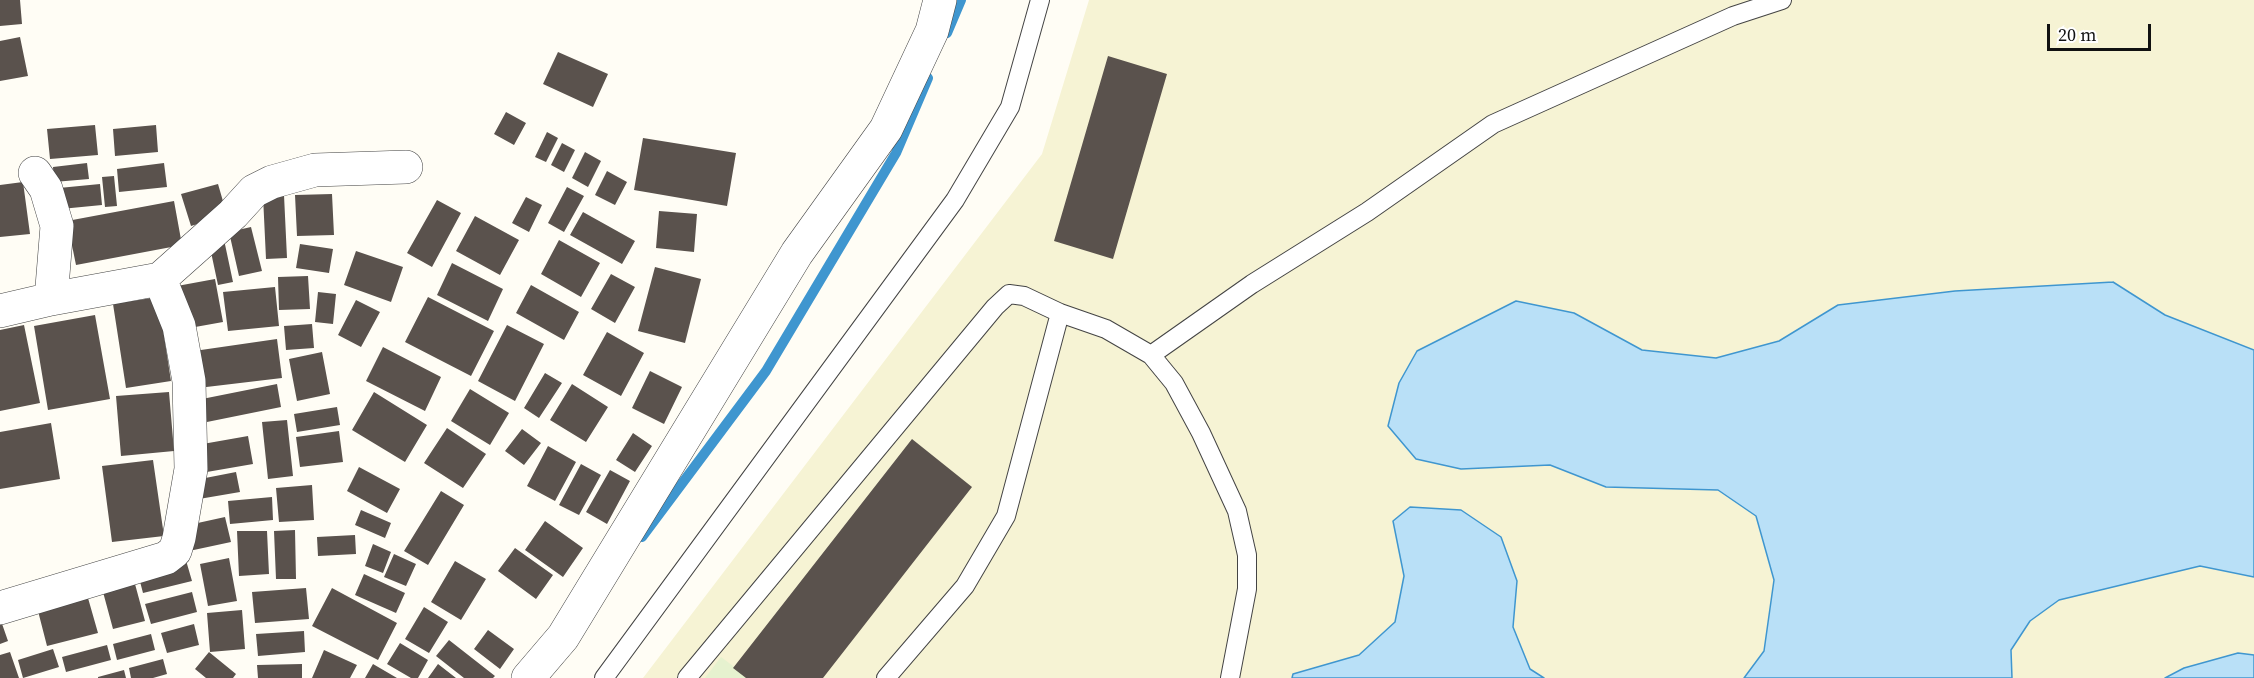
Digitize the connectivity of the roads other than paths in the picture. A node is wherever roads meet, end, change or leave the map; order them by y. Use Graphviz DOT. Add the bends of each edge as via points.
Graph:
graph roads {
  1 [pos="940,0"];
  2 [pos="1040,0"];
  3 [pos="1782,0"];
  4 [pos="406,167"];
  5 [pos="35,173"];
  6 [pos="160,279"];
  7 [pos="51,299"];
  8 [pos="0,310"];
  9 [pos="1060,313"];
  10 [pos="1151,356"];
  11 [pos="0,608"];
  12 [pos="528,678"];
  13 [pos="604,678"];
  14 [pos="687,678"];
  15 [pos="886,678"];
  16 [pos="1230,678"];
  1 -- 12 [label="street" via="932,31 886,129 797,253 563,637"];
  2 -- 13 [label="lane" via="1010,107 955,200"];
  3 -- 10 [label="lane" via="1732,16 1493,124 1367,212 1251,284"];
  4 -- 6 [label="street" via="315,170 272,182 254,191"];
  5 -- 7 [label="street" via="46,189 57,226"];
  6 -- 7 [label="street"];
  6 -- 11 [label="street" via="179,326 189,381 191,469 175,550 166,558"];
  7 -- 8 [label="street"];
  9 -- 10 [label="lane" via="1106,329"];
  9 -- 14 [label="lane" via="1024,296 1009,294 995,307"];
  9 -- 15 [label="lane" via="1006,516 965,586"];
  10 -- 16 [label="lane" via="1180,393 1237,511 1247,555 1247,589"];
}
